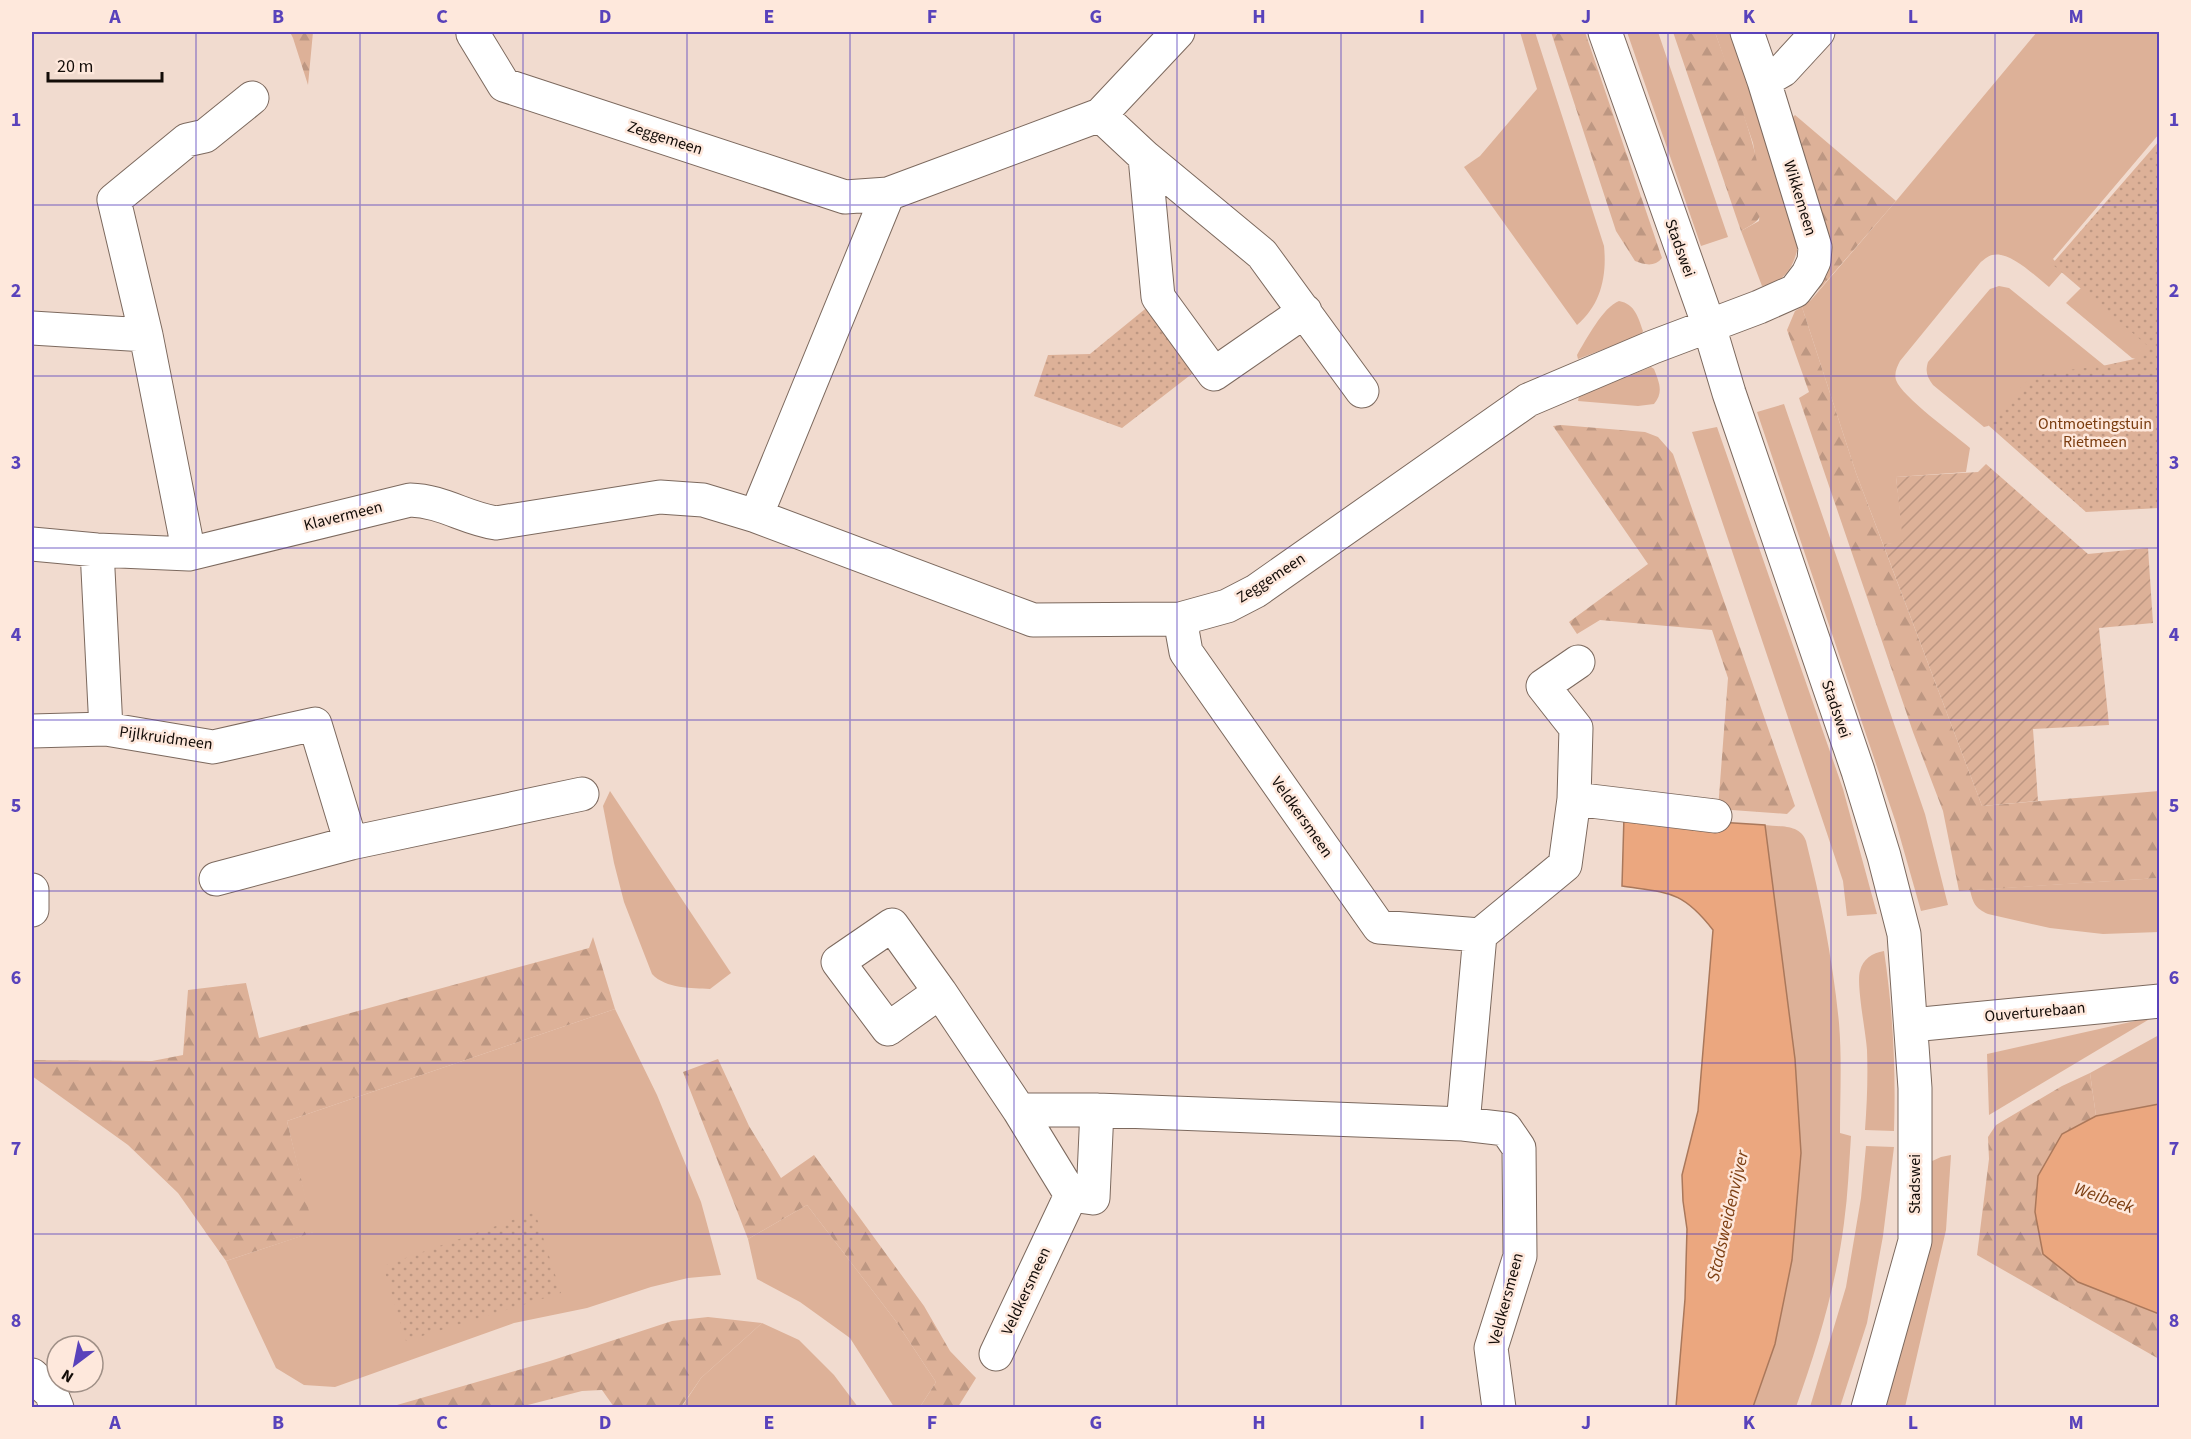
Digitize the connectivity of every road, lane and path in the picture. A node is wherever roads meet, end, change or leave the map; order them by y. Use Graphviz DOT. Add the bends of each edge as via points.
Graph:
graph roads {
  1 [pos="474,32"];
  2 [pos="1178,32"];
  3 [pos="1605,32"];
  4 [pos="1747,32"];
  5 [pos="1818,32"];
  6 [pos="1764,81"];
  7 [pos="252,98"];
  8 [pos="1100,115"];
  9 [pos="1144,156"];
  10 [pos="888,194"];
  11 [pos="1305,312"];
  12 [pos="1709,326"];
  13 [pos="32,328"];
  14 [pos="146,335"];
  15 [pos="1362,391"];
  16 [pos="756,516"];
  17 [pos="496,523"];
  18 [pos="32,544"];
  19 [pos="97,550"];
  20 [pos="189,554"];
  21 [pos="1180,619"];
  22 [pos="1578,662"];
  23 [pos="106,729"];
  24 [pos="32,731"];
  25 [pos="582,794"];
  26 [pos="1574,799"];
  27 [pos="1715,816"];
  28 [pos="351,843"];
  29 [pos="216,879"];
  30 [pos="32,890"];
  31 [pos="32,910"];
  32 [pos="1480,935"];
  33 [pos="940,992"];
  34 [pos="2160,1001"];
  35 [pos="1912,1025"];
  36 [pos="1019,1110"];
  37 [pos="1097,1110"];
  38 [pos="1463,1124"];
  39 [pos="1071,1195"];
  40 [pos="996,1354"];
  41 [pos="32,1375"];
  42 [pos="57,1407"];
  43 [pos="1498,1407"];
  44 [pos="1868,1407"];
  1 -- 10 [label="street, Zeggemeen" via="504,85 845,197"];
  2 -- 8 [label="street, Zeggemeen"];
  3 -- 12 [label="street, Stadswei"];
  4 -- 6 [label="street, Wikkemeen"];
  5 -- 6 [label="street" via="1783,70"];
  6 -- 12 [label="street, Wikkemeen" via="1815,247 1814,261 1803,283 1794,291"];
  7 -- 14 [label="street" via="205,136 187,140 114,200"];
  8 -- 9 [label="street"];
  8 -- 10 [label="street, Zeggemeen"];
  9 -- 11 [label="street" via="1262,254"];
  9 -- 11 [label="street" via="1158,297 1214,375"];
  10 -- 16 [label="street"];
  11 -- 15 [label="street"];
  12 -- 21 [label="street, Zeggemeen" via="1528,400 1256,591 1227,606"];
  12 -- 35 [label="street, Stadswei" via="1884,856 1904,934"];
  13 -- 14 [label="street"];
  14 -- 20 [label="street"];
  16 -- 17 [label="street, Zeggemeen" via="703,500 660,497"];
  16 -- 21 [label="street, Zeggemeen" via="1033,620"];
  17 -- 20 [label="street, Klavermeen" via="428,501 410,500"];
  18 -- 19 [label="street, Klavermeen"];
  19 -- 20 [label="street, Klavermeen"];
  19 -- 23 [label="street, Pijlkruidmeen"];
  21 -- 32 [label="street, Veldkersmeen" via="1186,652 1379,927"];
  22 -- 26 [label="street" via="1543,686 1576,728"];
  23 -- 24 [label="street, Pijlkruidmeen"];
  23 -- 28 [label="street, Pijlkruidmeen" via="213,747 315,724"];
  25 -- 28 [label="street"];
  26 -- 27 [label="street"];
  26 -- 32 [label="street" via="1565,865"];
  28 -- 29 [label="street"];
  30 -- 31 [label="street"];
  32 -- 38 [label="street"];
  33 -- 36 [label="street"];
  34 -- 35 [label="street, Ouverturebaan"];
  35 -- 44 [label="street, Stadswei" via="1915,1241"];
  36 -- 37 [label="street, Veldkersmeen"];
  36 -- 39 [label="street"];
  37 -- 38 [label="street, Veldkersmeen"];
  37 -- 39 [label="street" via="1093,1198"];
  38 -- 43 [label="street, Veldkersmeen" via="1506,1129 1519,1148 1521,1256 1491,1348"];
  39 -- 40 [label="street, Veldkersmeen"];
  41 -- 42 [label="street" via="51,1393"];
}
